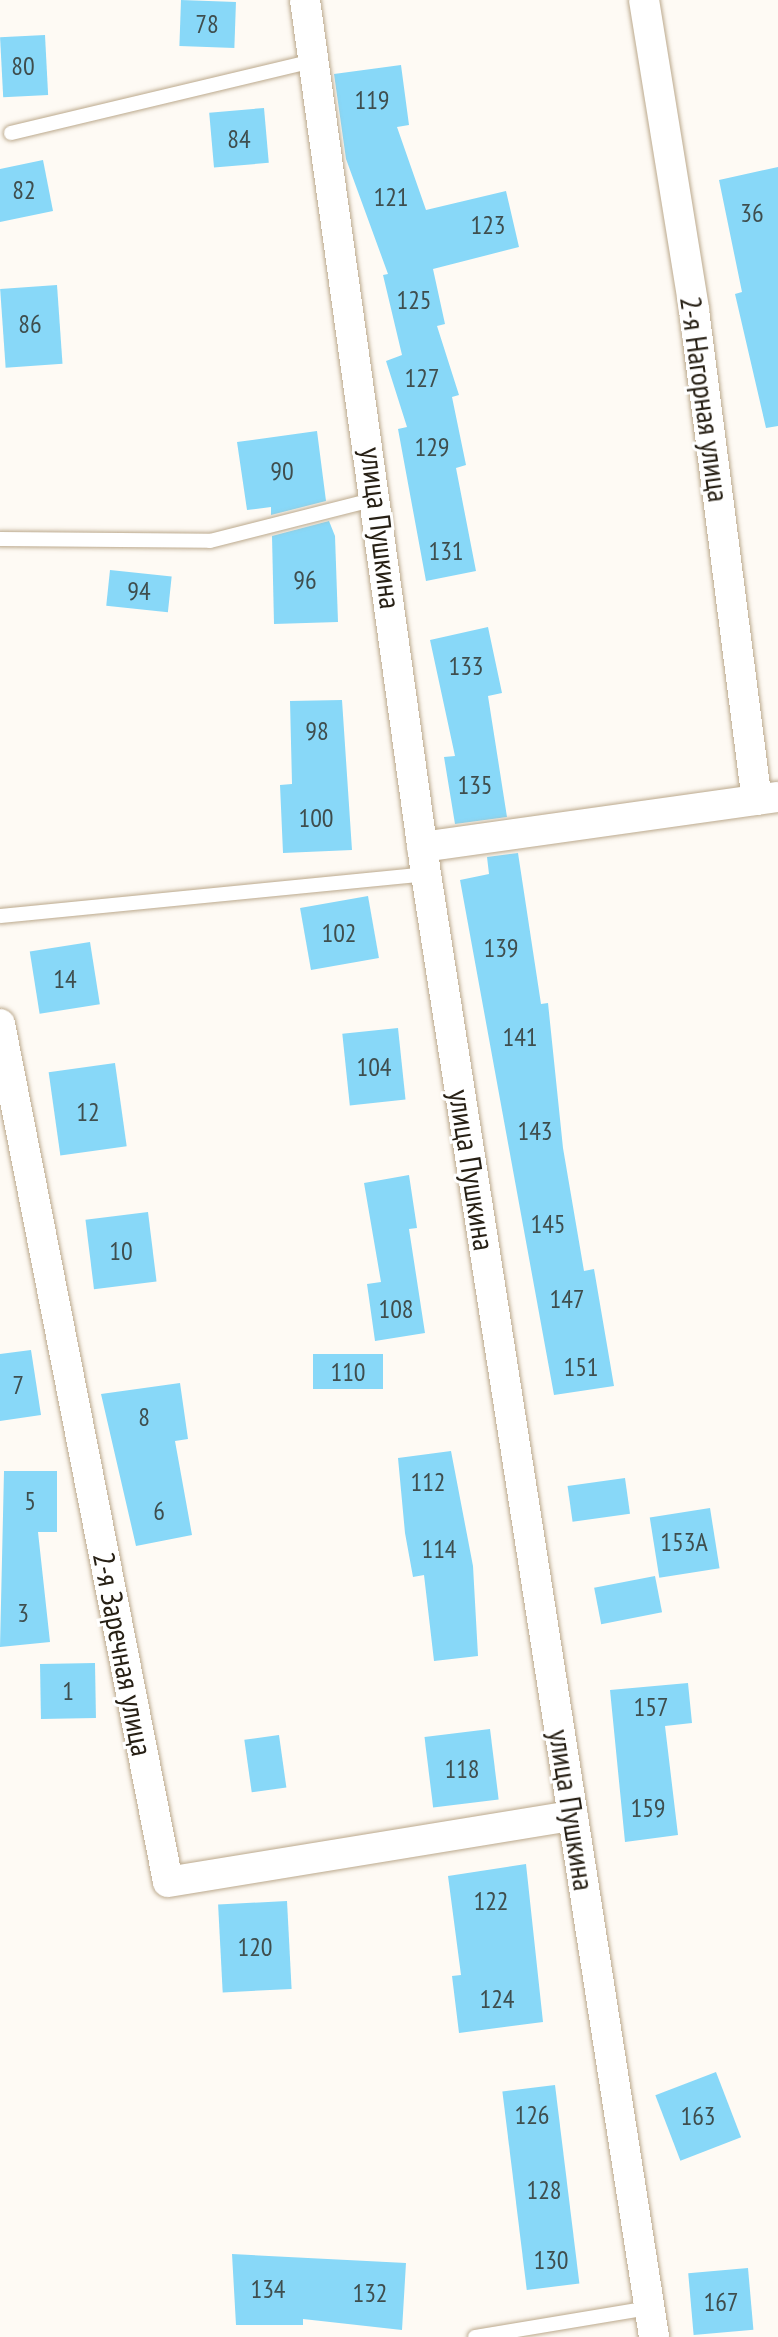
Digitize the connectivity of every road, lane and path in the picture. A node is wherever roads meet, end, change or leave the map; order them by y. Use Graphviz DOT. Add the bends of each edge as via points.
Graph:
graph roads {
  1 [pos="305,0"];
  2 [pos="644,0"];
  3 [pos="314,61"];
  4 [pos="11,133"];
  5 [pos="377,499"];
  6 [pos="0,539"];
  7 [pos="767,798"];
  8 [pos="424,860"];
  9 [pos="0,916"];
  10 [pos="0,1024"];
  11 [pos="573,1816"];
  12 [pos="652,2322"];
  13 [pos="475,2337"];
  1 -- 3 [label="street, улица Пушкина"];
  2 -- 7 [label="street, 2-я Нагорная улица"];
  3 -- 4 [label="lane"];
  3 -- 5 [label="street, улица Пушкина"];
  5 -- 6 [label="lane" via="210,541"];
  5 -- 8 [label="street, улица Пушкина"];
  7 -- 8 [label="street"];
  8 -- 9 [label="lane"];
  8 -- 11 [label="street, улица Пушкина"];
  10 -- 11 [label="street, 2-я Заречная улица" via="168,1882"];
  11 -- 12 [label="street, улица Пушкина"];
  12 -- 13 [label="lane"];
}
